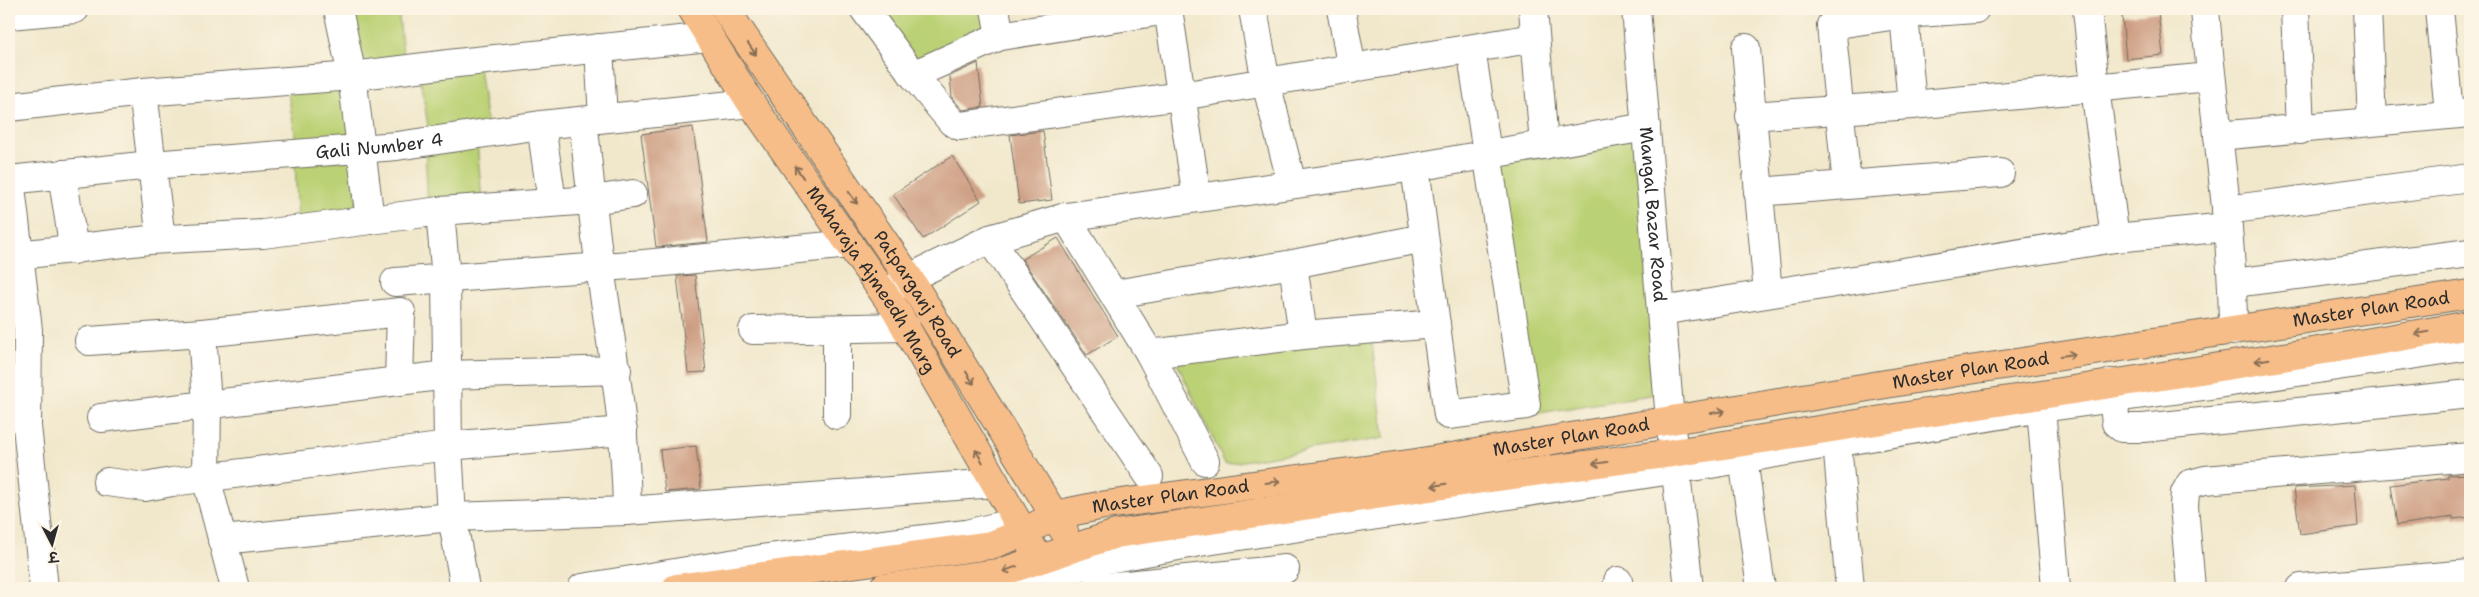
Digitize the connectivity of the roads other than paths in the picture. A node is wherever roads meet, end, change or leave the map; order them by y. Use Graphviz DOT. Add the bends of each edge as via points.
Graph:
graph roads {
  1 [pos="75,9"];
  2 [pos="338,9"];
  3 [pos="692,9"];
  4 [pos="725,9"];
  5 [pos="864,9"];
  6 [pos="995,9"];
  7 [pos="1168,9"];
  8 [pos="1254,9"];
  9 [pos="1341,9"];
  10 [pos="1533,9"];
  11 [pos="1636,9"];
  12 [pos="1975,9"];
  13 [pos="2088,9"];
  14 [pos="2205,9"];
  15 [pos="2295,9"];
  16 [pos="2367,9"];
  17 [pos="2439,9"];
  18 [pos="1904,14"];
  19 [pos="9,15"];
  20 [pos="1077,16"];
  21 [pos="1000,36"];
  22 [pos="709,37"];
  23 [pos="1536,38"];
  24 [pos="599,48"];
  25 [pos="1746,48"];
  26 [pos="1471,49"];
  27 [pos="1352,68"];
  28 [pos="913,75"];
  29 [pos="352,76"];
  30 [pos="2210,77"];
  31 [pos="1266,83"];
  32 [pos="2095,88"];
  33 [pos="144,92"];
  34 [pos="1181,96"];
  35 [pos="751,103"];
  36 [pos="1912,105"];
  37 [pos="9,107"];
  38 [pos="1839,109"];
  39 [pos="2460,113"];
  40 [pos="1750,116"];
  41 [pos="593,119"];
  42 [pos="2372,121"];
  43 [pos="541,124"];
  44 [pos="1646,127"];
  45 [pos="2300,130"];
  46 [pos="2218,136"];
  47 [pos="1544,145"];
  48 [pos="363,148"];
  49 [pos="1486,155"];
  50 [pos="151,165"];
  51 [pos="1415,167"];
  52 [pos="2000,173"];
  53 [pos="62,174"];
  54 [pos="2470,178"];
  55 [pos="10,179"];
  56 [pos="1292,184"];
  57 [pos="1847,185"];
  58 [pos="1758,192"];
  59 [pos="632,194"];
  60 [pos="1197,198"];
  61 [pos="592,200"];
  62 [pos="552,202"];
  63 [pos="440,211"];
  64 [pos="1066,217"];
  65 [pos="2227,219"];
  66 [pos="370,220"];
  67 [pos="1424,238"];
  68 [pos="2115,238"];
  69 [pos="161,239"];
  70 [pos="990,239"];
  71 [pos="850,244"];
  72 [pos="74,250"];
  73 [pos="2470,253"];
  74 [pos="19,255"];
  75 [pos="1293,264"];
  76 [pos="600,267"];
  77 [pos="446,278"];
  78 [pos="908,278"];
  79 [pos="395,282"];
  80 [pos="2233,283"];
  81 [pos="1768,293"];
  82 [pos="885,294"];
  83 [pos="1115,294"];
  84 [pos="2470,294"];
  85 [pos="1661,311"];
  86 [pos="1436,324"];
  87 [pos="2470,325"];
  88 [pos="837,328"];
  89 [pos="906,328"];
  90 [pos="753,330"];
  91 [pos="2233,331"];
  92 [pos="202,333"];
  93 [pos="1303,335"];
  94 [pos="89,341"];
  95 [pos="2470,346"];
  96 [pos="1150,354"];
  97 [pos="617,370"];
  98 [pos="446,376"];
  99 [pos="399,381"];
  100 [pos="2112,391"];
  101 [pos="2470,394"];
  102 [pos="208,404"];
  103 [pos="2041,408"];
  104 [pos="837,415"];
  105 [pos="100,418"];
  106 [pos="1670,420"];
  107 [pos="623,431"];
  108 [pos="1837,443"];
  109 [pos="448,446"];
  110 [pos="1743,458"];
  111 [pos="2470,458"];
  112 [pos="1206,461"];
  113 [pos="1674,461"];
  114 [pos="1149,476"];
  115 [pos="206,477"];
  116 [pos="107,482"];
  117 [pos="995,483"];
  118 [pos="627,511"];
  119 [pos="1055,515"];
  120 [pos="452,517"];
  121 [pos="1020,528"];
  122 [pos="222,540"];
  123 [pos="1285,569"];
  124 [pos="1087,573"];
  125 [pos="1050,574"];
  126 [pos="2470,574"];
  127 [pos="44,588"];
  128 [pos="235,588"];
  129 [pos="465,588"];
  130 [pos="582,588"];
  131 [pos="676,588"];
  132 [pos="883,588"];
  133 [pos="1012,588"];
  134 [pos="1689,588"];
  135 [pos="1761,588"];
  136 [pos="1850,588"];
  137 [pos="2056,588"];
  138 [pos="2191,588"];
  139 [pos="2301,588"];
  1 -- 19 [label="street"];
  2 -- 29 [label="street"];
  3 -- 22 [label="main road, Maharaja Ajmeedh Marg"];
  4 -- 78 [label="main road, Patparganj Road, one-way"];
  5 -- 28 [label="street"];
  6 -- 21 [label="street"];
  7 -- 20 [label="street"];
  7 -- 34 [label="street"];
  8 -- 31 [label="street"];
  9 -- 27 [label="street"];
  10 -- 23 [label="street"];
  11 -- 44 [label="street, Mangal Bazar Road"];
  12 -- 18 [label="street"];
  13 -- 32 [label="street"];
  14 -- 30 [label="street"];
  15 -- 45 [label="street"];
  16 -- 42 [label="street"];
  17 -- 39 [label="street"];
  18 -- 36 [label="street"];
  18 -- 38 [label="street" via="1831,25"];
  20 -- 21 [label="street"];
  21 -- 28 [label="street"];
  22 -- 24 [label="street"];
  22 -- 35 [label="main road, Maharaja Ajmeedh Marg"];
  23 -- 26 [label="street"];
  23 -- 47 [label="street"];
  24 -- 29 [label="street"];
  24 -- 41 [label="street"];
  25 -- 40 [label="street"];
  26 -- 27 [label="street"];
  26 -- 49 [label="street"];
  27 -- 31 [label="street"];
  28 -- 34 [label="street" via="952,122 960,126"];
  29 -- 33 [label="street"];
  29 -- 48 [label="street"];
  30 -- 32 [label="street"];
  30 -- 46 [label="street"];
  31 -- 34 [label="street"];
  31 -- 56 [label="street"];
  32 -- 36 [label="street"];
  32 -- 68 [label="street"];
  33 -- 37 [label="street"];
  33 -- 50 [label="street"];
  34 -- 60 [label="street"];
  35 -- 41 [label="street, Gali Number 4"];
  71 -- 35 [label="main road, Maharaja Ajmeedh Marg, one-way"];
  36 -- 38 [label="street"];
  38 -- 40 [label="street"];
  38 -- 57 [label="street"];
  39 -- 42 [label="street"];
  40 -- 58 [label="street"];
  41 -- 43 [label="street, Gali Number 4"];
  41 -- 61 [label="street"];
  42 -- 45 [label="street"];
  43 -- 48 [label="street, Gali Number 4" via="397,146"];
  43 -- 62 [label="street"];
  44 -- 47 [label="street"];
  44 -- 85 [label="street, Mangal Bazar Road"];
  45 -- 46 [label="street"];
  46 -- 65 [label="street"];
  47 -- 49 [label="street"];
  48 -- 50 [label="street, Gali Number 4"];
  48 -- 66 [label="street"];
  49 -- 51 [label="street"];
  49 -- 86 [label="street" via="1526,405 1448,416"];
  50 -- 53 [label="street, Gali Number 4"];
  50 -- 69 [label="street"];
  51 -- 56 [label="street"];
  51 -- 67 [label="street"];
  52 -- 57 [label="street"];
  53 -- 55 [label="street, Gali Number 4"];
  53 -- 72 [label="street"];
  54 -- 65 [label="street"];
  55 -- 74 [label="street"];
  56 -- 60 [label="street"];
  57 -- 58 [label="street"];
  58 -- 81 [label="street"];
  59 -- 61 [label="street"];
  60 -- 64 [label="street"];
  61 -- 62 [label="street"];
  61 -- 76 [label="street"];
  62 -- 63 [label="street"];
  63 -- 66 [label="street"];
  63 -- 77 [label="street"];
  64 -- 70 [label="street"];
  64 -- 83 [label="street"];
  65 -- 68 [label="street"];
  65 -- 80 [label="street"];
  66 -- 69 [label="street" via="263,234"];
  67 -- 75 [label="street"];
  67 -- 86 [label="street"];
  68 -- 81 [label="street"];
  69 -- 72 [label="street"];
  70 -- 78 [label="street"];
  70 -- 114 [label="street"];
  71 -- 76 [label="street"];
  71 -- 82 [label="main road, Maharaja Ajmeedh Marg"];
  72 -- 74 [label="street"];
  73 -- 80 [label="street"];
  74 -- 127 [label="street" via="28,330 27,426"];
  75 -- 83 [label="street"];
  75 -- 93 [label="street"];
  76 -- 77 [label="street"];
  76 -- 97 [label="street"];
  77 -- 79 [label="street"];
  77 -- 98 [label="street"];
  78 -- 82 [label="street"];
  78 -- 119 [label="main road, Patparganj Road, one-way"];
  80 -- 91 [label="street"];
  81 -- 85 [label="street"];
  82 -- 89 [label="main road, Maharaja Ajmeedh Marg"];
  83 -- 96 [label="street"];
  84 -- 91 [label="main road, Master Plan Road"];
  85 -- 106 [label="street, Mangal Bazar Road"];
  86 -- 93 [label="street"];
  87 -- 100 [label="main road, one-way"];
  88 -- 89 [label="street"];
  88 -- 90 [label="street"];
  88 -- 104 [label="street"];
  117 -- 89 [label="main road, Maharaja Ajmeedh Marg, one-way"];
  106 -- 91 [label="main road, Master Plan Road, one-way" via="1963,371"];
  92 -- 94 [label="street"];
  92 -- 99 [label="street" via="401,312"];
  92 -- 102 [label="street"];
  93 -- 96 [label="street"];
  95 -- 100 [label="street"];
  96 -- 112 [label="street"];
  97 -- 98 [label="street"];
  97 -- 107 [label="street"];
  98 -- 99 [label="street"];
  98 -- 109 [label="street"];
  99 -- 102 [label="street"];
  100 -- 101 [label="street" via="2116,423 2122,428"];
  100 -- 103 [label="street"];
  100 -- 113 [label="main road"];
  102 -- 105 [label="street"];
  102 -- 115 [label="street"];
  103 -- 108 [label="street"];
  103 -- 137 [label="street"];
  106 -- 113 [label="street, Mangal Bazar Road"];
  119 -- 106 [label="main road, Master Plan Road, one-way" via="1099,506 1416,463"];
  107 -- 109 [label="street"];
  107 -- 118 [label="street"];
  108 -- 110 [label="street"];
  108 -- 136 [label="street"];
  109 -- 115 [label="street"];
  109 -- 120 [label="street"];
  110 -- 113 [label="street"];
  110 -- 135 [label="street"];
  111 -- 138 [label="street" via="2205,480 2190,484 2184,493 2184,506"];
  113 -- 124 [label="main road" via="1483,479 1116,534"];
  113 -- 134 [label="street, Mangal Bazar Road"];
  115 -- 116 [label="street" via="145,488"];
  115 -- 122 [label="street"];
  117 -- 118 [label="street"];
  117 -- 121 [label="main road, Maharaja Ajmeedh Marg"];
  118 -- 120 [label="street"];
  119 -- 121 [label="main road, Master Plan Road"];
  119 -- 124 [label="main road, Patparganj Road"];
  120 -- 122 [label="street"];
  120 -- 129 [label="street"];
  121 -- 125 [label="main road, Maharaja Ajmeedh Marg"];
  121 -- 130 [label="street" via="761,559"];
  121 -- 131 [label="main road, Master Plan Road" via="991,545"];
  122 -- 128 [label="street"];
  123 -- 124 [label="street"];
  124 -- 125 [label="main road"];
  125 -- 132 [label="main road, one-way" via="999,573"];
  125 -- 133 [label="street"];
  126 -- 139 [label="street"];
}
